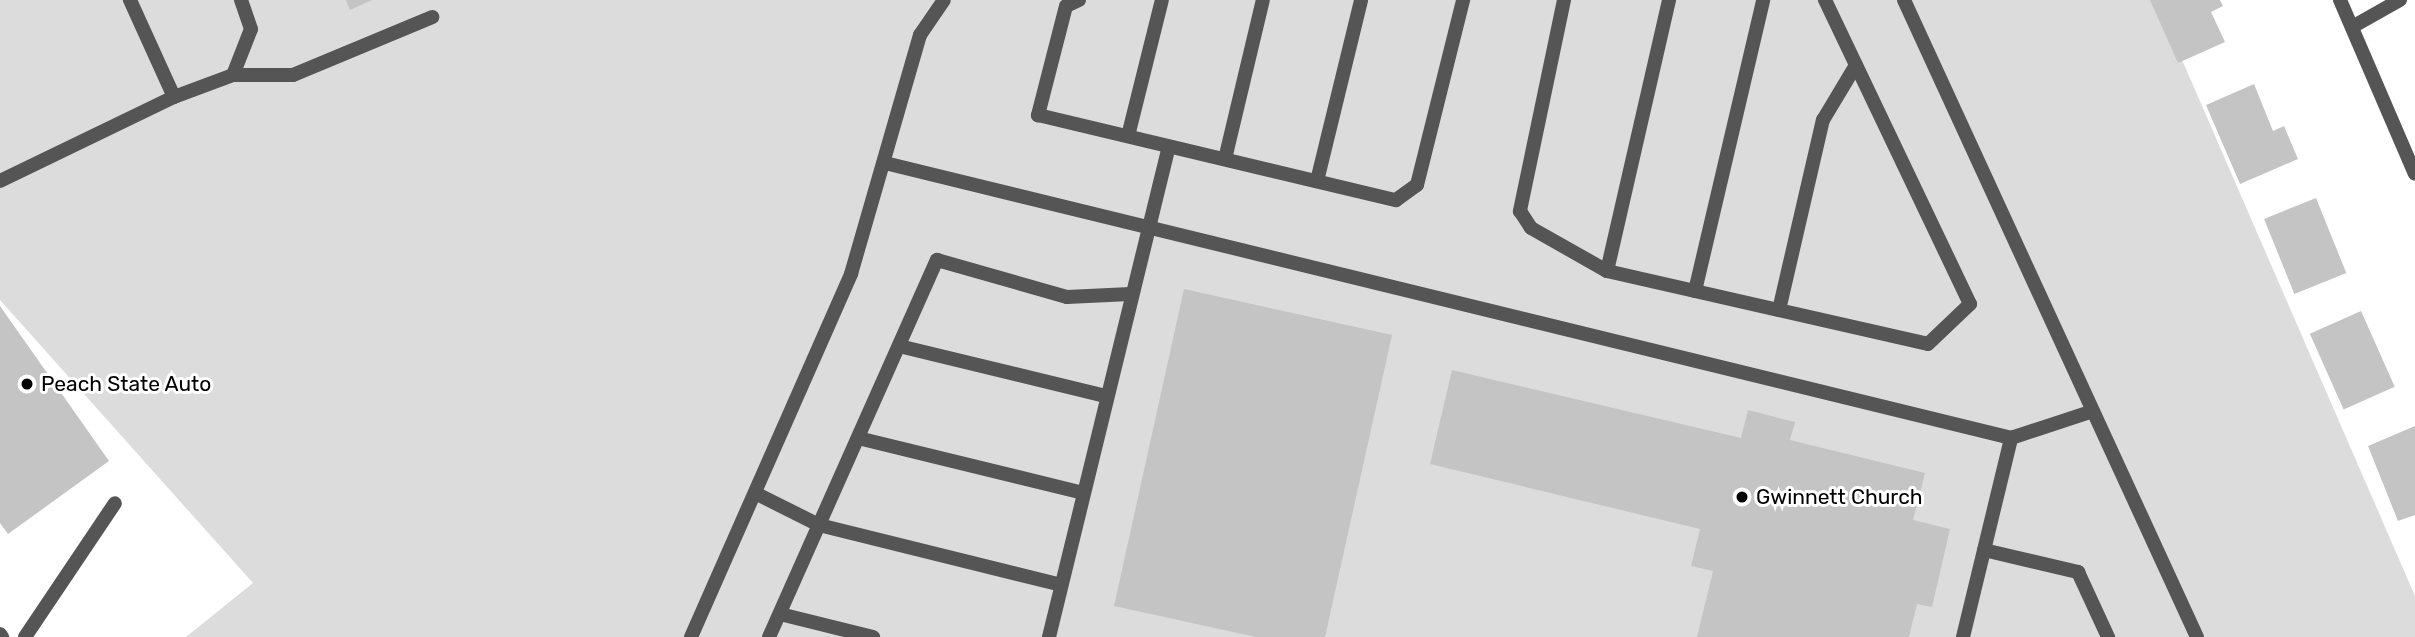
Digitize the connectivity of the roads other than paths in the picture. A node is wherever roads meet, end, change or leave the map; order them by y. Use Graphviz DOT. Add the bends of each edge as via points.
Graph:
graph roads {
  1 [pos="131,0"];
  2 [pos="241,0"];
  3 [pos="944,0"];
  4 [pos="1079,0"];
  5 [pos="1163,0"];
  6 [pos="1263,0"];
  7 [pos="1361,0"];
  8 [pos="1462,0"];
  9 [pos="1564,0"];
  10 [pos="1669,0"];
  11 [pos="1763,0"];
  12 [pos="1825,0"];
  13 [pos="1905,0"];
  14 [pos="2340,0"];
  15 [pos="2400,0"];
  16 [pos="432,17"];
  17 [pos="2352,27"];
  18 [pos="1856,65"];
  19 [pos="233,75"];
  20 [pos="174,97"];
  21 [pos="1128,136"];
  22 [pos="1169,146"];
  23 [pos="1225,159"];
  24 [pos="885,163"];
  25 [pos="2415,174"];
  26 [pos="0,181"];
  27 [pos="1317,181"];
  28 [pos="1147,227"];
  29 [pos="1607,271"];
  30 [pos="1695,291"];
  31 [pos="1130,294"];
  32 [pos="1779,310"];
  33 [pos="898,346"];
  34 [pos="1106,396"];
  35 [pos="2093,411"];
  36 [pos="858,438"];
  37 [pos="2011,438"];
  38 [pos="755,493"];
  39 [pos="1083,493"];
  40 [pos="115,503"];
  41 [pos="819,524"];
  42 [pos="1984,550"];
  43 [pos="1061,585"];
  44 [pos="780,614"];
  45 [pos="24,637"];
  46 [pos="691,637"];
  47 [pos="769,637"];
  48 [pos="873,637"];
  49 [pos="1049,637"];
  50 [pos="1963,637"];
  51 [pos="2108,637"];
  52 [pos="2197,637"];
  1 -- 20 [label="street"];
  2 -- 19 [label="street" via="251,29"];
  3 -- 24 [label="street" via="920,35"];
  4 -- 21 [label="street" via="1066,6 1038,115"];
  5 -- 21 [label="street"];
  6 -- 23 [label="street"];
  7 -- 27 [label="street"];
  8 -- 27 [label="street" via="1417,185 1396,200"];
  9 -- 29 [label="street" via="1520,211 1531,228"];
  10 -- 29 [label="street"];
  11 -- 30 [label="street"];
  12 -- 18 [label="street"];
  13 -- 35 [label="street"];
  14 -- 17 [label="street"];
  15 -- 17 [label="street"];
  16 -- 19 [label="street" via="293,75"];
  17 -- 25 [label="street"];
  18 -- 32 [label="street" via="1823,120"];
  18 -- 32 [label="street" via="1970,304 1928,344"];
  19 -- 20 [label="street"];
  20 -- 26 [label="street"];
  21 -- 22 [label="street"];
  22 -- 23 [label="street"];
  22 -- 28 [label="street"];
  23 -- 27 [label="street"];
  24 -- 28 [label="street"];
  24 -- 38 [label="street" via="851,274"];
  28 -- 31 [label="street"];
  28 -- 37 [label="street"];
  29 -- 30 [label="street"];
  30 -- 32 [label="street"];
  31 -- 33 [label="street" via="1067,297 937,260"];
  31 -- 34 [label="street"];
  33 -- 34 [label="street"];
  33 -- 36 [label="street"];
  34 -- 39 [label="street"];
  35 -- 37 [label="street"];
  35 -- 52 [label="street"];
  36 -- 39 [label="street"];
  36 -- 41 [label="street"];
  37 -- 42 [label="street"];
  38 -- 41 [label="street"];
  38 -- 46 [label="street"];
  39 -- 43 [label="street"];
  40 -- 45 [label="street"];
  41 -- 43 [label="street"];
  41 -- 44 [label="street"];
  42 -- 50 [label="street"];
  42 -- 51 [label="street" via="2078,572"];
  43 -- 49 [label="street"];
  44 -- 47 [label="street"];
  44 -- 48 [label="street"];
}
